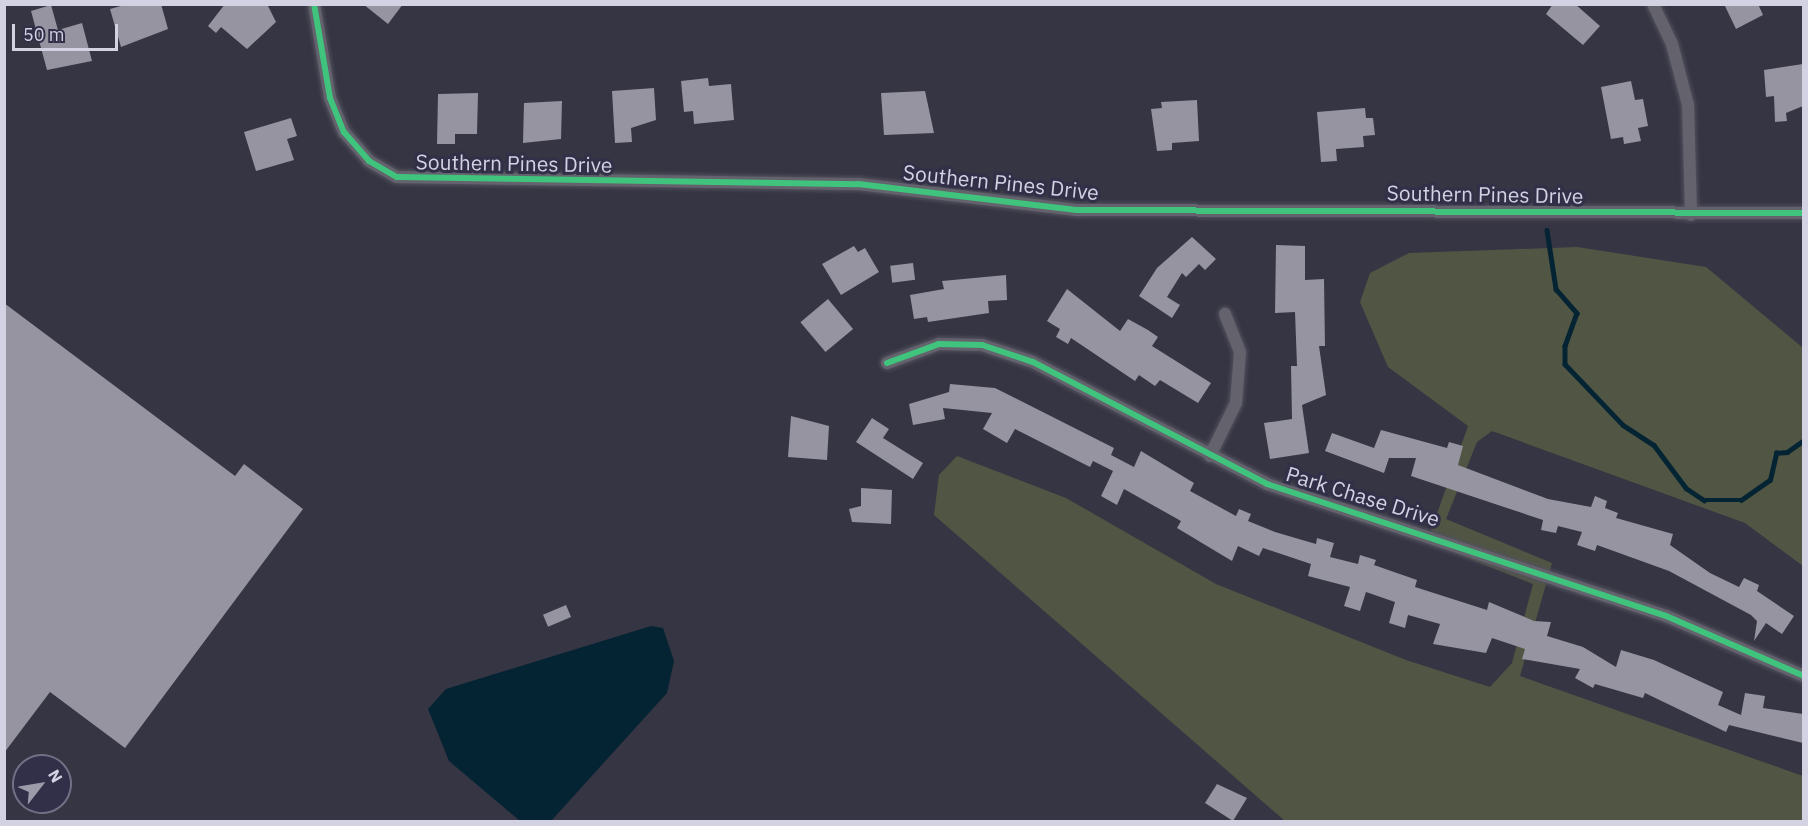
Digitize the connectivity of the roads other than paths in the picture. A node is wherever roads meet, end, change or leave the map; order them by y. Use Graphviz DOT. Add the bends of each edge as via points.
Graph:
graph roads {
  1 [pos="314,4"];
  2 [pos="1653,4"];
  3 [pos="1803,213"];
  4 [pos="1691,215"];
  5 [pos="1225,314"];
  6 [pos="887,363"];
  7 [pos="1210,456"];
  8 [pos="1803,676"];
  1 -- 4 [label="street, Southern Pines Drive" via="330,98 344,132 369,161 397,177 858,184 1076,210 1413,208"];
  2 -- 4 [label="street" via="1672,44 1688,105"];
  3 -- 4 [label="street, Southern Pines Drive"];
  5 -- 7 [label="street" via="1240,352 1236,403"];
  6 -- 7 [label="street, Park Chase Drive" via="939,344 982,345 1034,362"];
  7 -- 8 [label="street, Park Chase Drive" via="1331,509 1451,540 1666,616"];
}
